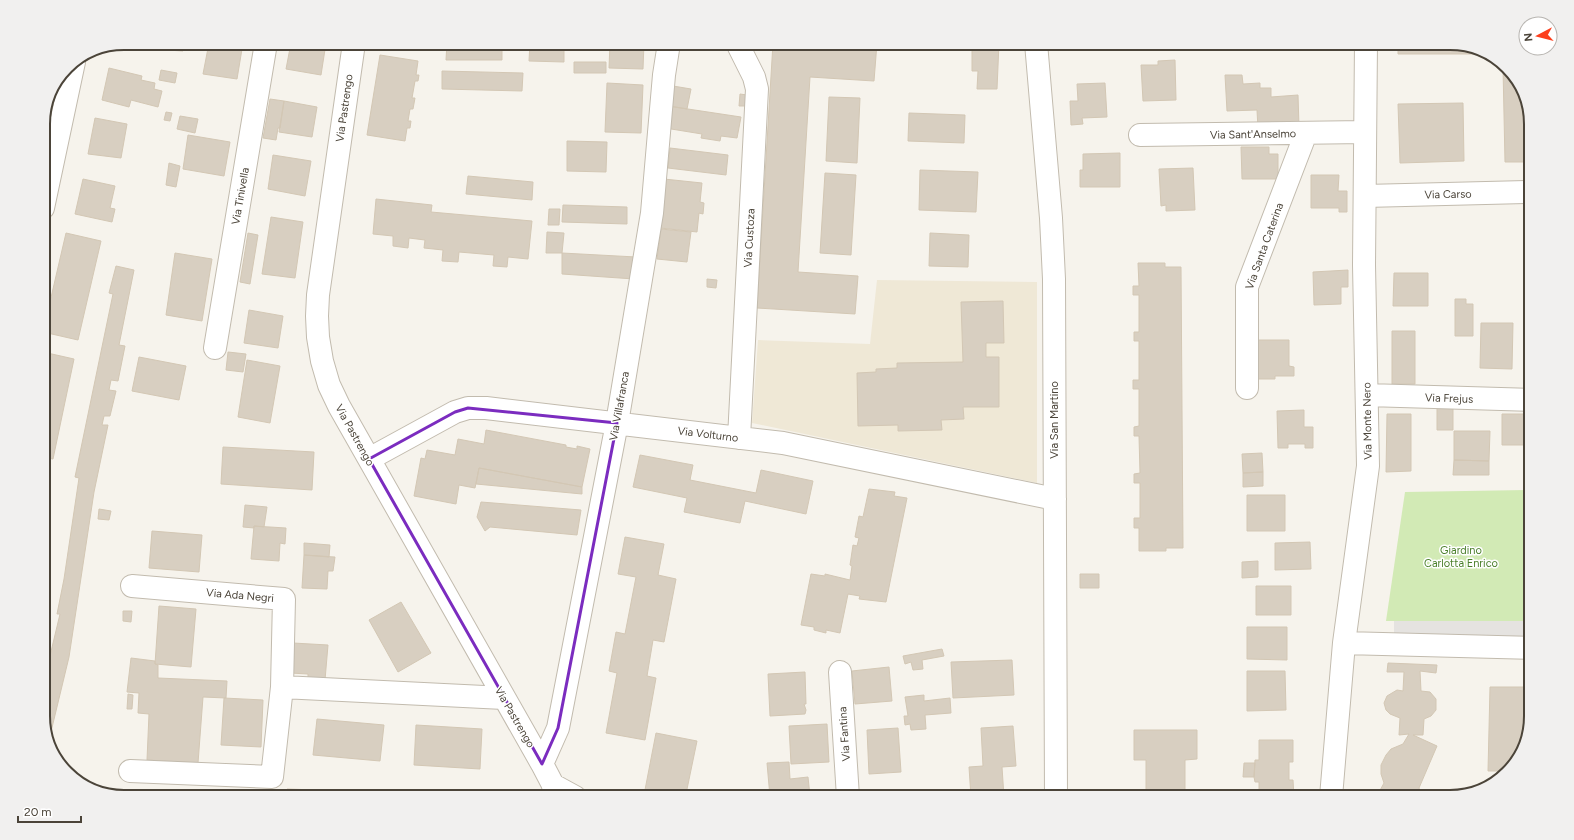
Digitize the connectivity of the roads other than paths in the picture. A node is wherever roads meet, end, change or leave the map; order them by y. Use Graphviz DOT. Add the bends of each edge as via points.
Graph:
graph roads {
  1 [pos="265,50"];
  2 [pos="353,50"];
  3 [pos="668,50"];
  4 [pos="740,50"];
  5 [pos="1037,50"];
  6 [pos="1366,50"];
  7 [pos="72,72"];
  8 [pos="1365,132"];
  9 [pos="1306,133"];
  10 [pos="1140,136"];
  11 [pos="50,175"];
  12 [pos="1524,192"];
  13 [pos="1365,196"];
  14 [pos="215,348"];
  15 [pos="1247,388"];
  16 [pos="1367,395"];
  17 [pos="1524,400"];
  18 [pos="617,423"];
  19 [pos="739,438"];
  20 [pos="369,459"];
  21 [pos="1055,498"];
  22 [pos="132,586"];
  23 [pos="1344,643"];
  24 [pos="1524,648"];
  25 [pos="840,672"];
  26 [pos="282,687"];
  27 [pos="504,698"];
  28 [pos="542,764"];
  29 [pos="130,771"];
  30 [pos="554,790"];
  31 [pos="848,790"];
  32 [pos="1056,790"];
  33 [pos="1332,790"];
  1 -- 14 [label="street, Via Tinivella"];
  2 -- 20 [label="street, Via Pastrengo" via="318,295 318,337 329,385"];
  3 -- 18 [label="street, Via Villafranca" via="652,213"];
  4 -- 19 [label="street, Via Custoza" via="757,89"];
  5 -- 21 [label="street, Via San Martino" via="1051,218 1054,287"];
  6 -- 8 [label="street, Via Monte Nero"];
  7 -- 11 [label="street"];
  8 -- 9 [label="street, Via Sant'Anselmo"];
  8 -- 13 [label="street, Via Monte Nero"];
  9 -- 10 [label="street, Via Sant'Anselmo"];
  9 -- 15 [label="street, Via Santa Caterina" via="1246,288"];
  12 -- 13 [label="street, Via Carso"];
  13 -- 16 [label="street, Via Monte Nero"];
  16 -- 17 [label="street, Via Frejus"];
  16 -- 23 [label="street, Via Monte Nero" via="1367,482"];
  18 -- 19 [label="street, Via Volturno"];
  18 -- 20 [label="street, Via Volturno" via="468,408 455,412"];
  18 -- 28 [label="street, Via Villafranca" via="558,728"];
  19 -- 21 [label="street, Via Volturno" via="783,443"];
  20 -- 27 [label="street, Via Pastrengo"];
  21 -- 32 [label="street, Via San Martino"];
  22 -- 26 [label="street, Via Ada Negri" via="284,599"];
  23 -- 24 [label="street"];
  23 -- 33 [label="street, Via Monte Nero"];
  25 -- 31 [label="street, Via Fantina"];
  26 -- 27 [label="street"];
  26 -- 29 [label="street, Via Ada Negri" via="272,777"];
  27 -- 28 [label="street, Via Pastrengo"];
  28 -- 30 [label="street, Via Pastrengo"];
}
